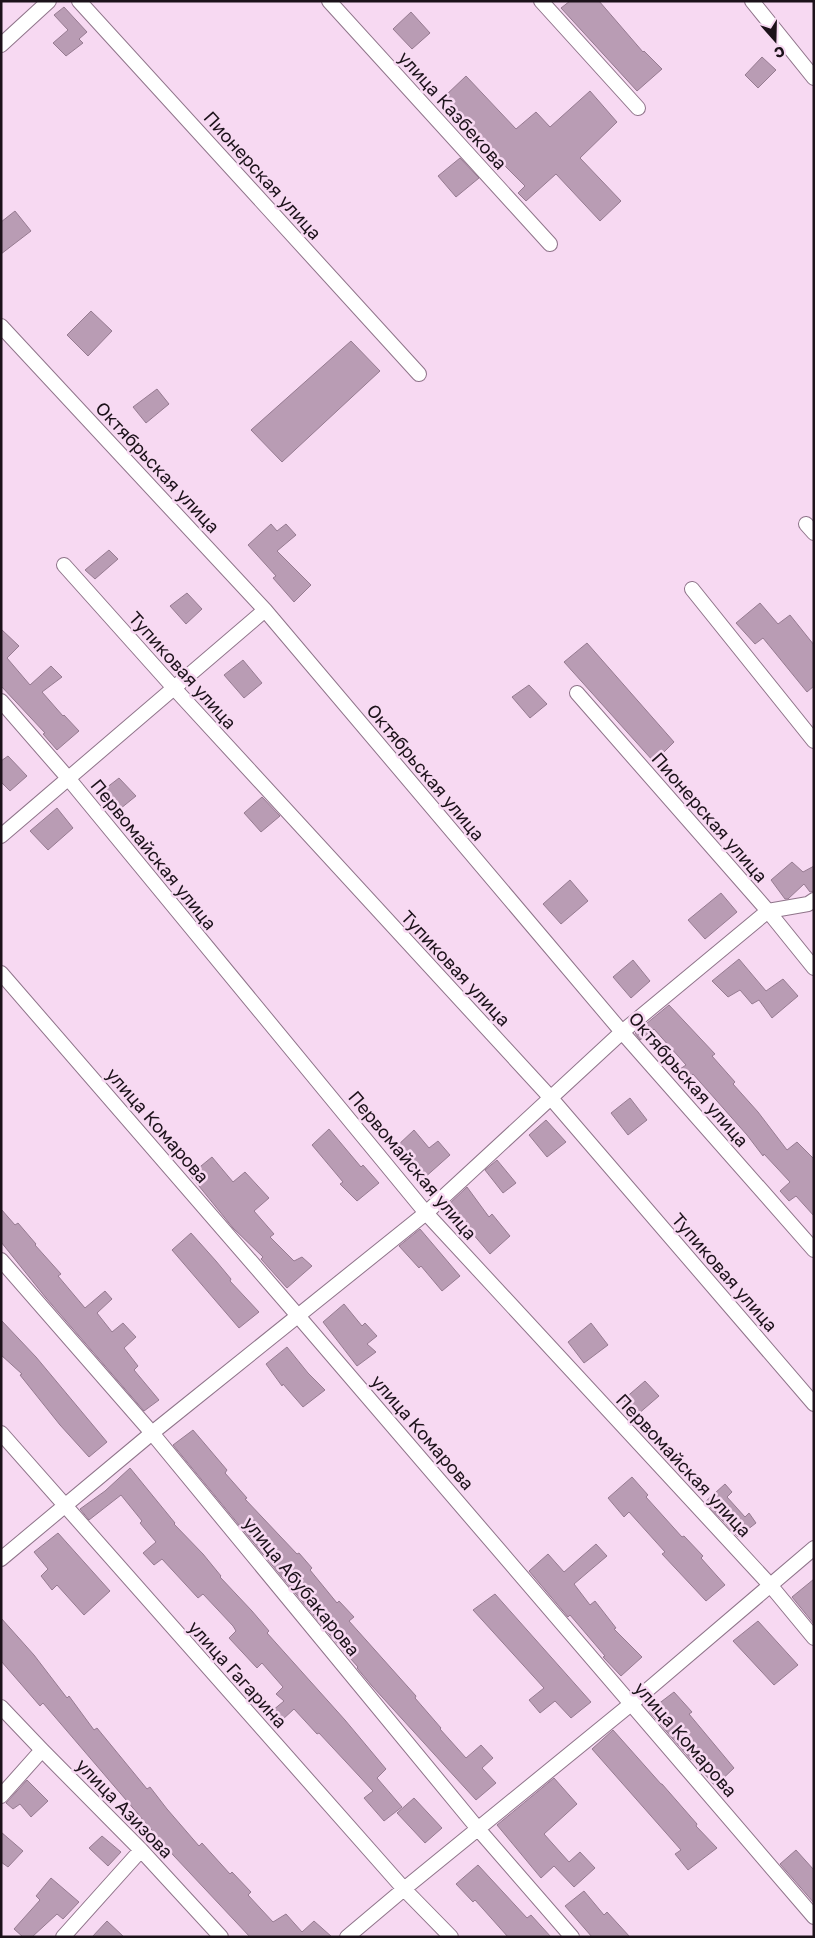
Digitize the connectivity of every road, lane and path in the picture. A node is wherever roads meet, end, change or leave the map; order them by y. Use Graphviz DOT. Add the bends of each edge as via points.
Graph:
graph roads {
  1 [pos="49,1"];
  2 [pos="79,1"];
  3 [pos="328,1"];
  4 [pos="541,1"];
  5 [pos="752,1"];
  6 [pos="1,45"];
  7 [pos="814,78"];
  8 [pos="638,108"];
  9 [pos="550,244"];
  10 [pos="1,326"];
  11 [pos="419,374"];
  12 [pos="64,565"];
  13 [pos="692,588"];
  14 [pos="264,610"];
  15 [pos="174,688"];
  16 [pos="577,693"];
  17 [pos="1,701"];
  18 [pos="814,741"];
  19 [pos="68,778"];
  20 [pos="1,836"];
  21 [pos="814,900"];
  22 [pos="768,911"];
  23 [pos="814,968"];
  24 [pos="1,973"];
  25 [pos="622,1032"];
  26 [pos="550,1097"];
  27 [pos="426,1214"];
  28 [pos="814,1250"];
  29 [pos="1,1260"];
  30 [pos="299,1317"];
  31 [pos="814,1404"];
  32 [pos="1,1433"];
  33 [pos="152,1433"];
  34 [pos="64,1506"];
  35 [pos="814,1548"];
  36 [pos="1,1559"];
  37 [pos="771,1586"];
  38 [pos="814,1638"];
  39 [pos="631,1704"];
  40 [pos="1,1707"];
  41 [pos="42,1750"];
  42 [pos="1,1796"];
  43 [pos="479,1830"];
  44 [pos="141,1850"];
  45 [pos="404,1889"];
  46 [pos="814,1917"];
  47 [pos="63,1937"];
  48 [pos="221,1937"];
  49 [pos="347,1937"];
  50 [pos="451,1937"];
  51 [pos="572,1937"];
  1 -- 6 [label="street"];
  2 -- 11 [label="street, Пионерская улица"];
  3 -- 9 [label="street, улица Казбекова"];
  4 -- 8 [label="street"];
  5 -- 7 [label="street"];
  10 -- 14 [label="street, Октябрьская улица"];
  12 -- 15 [label="street, Тупиковая улица"];
  13 -- 18 [label="street"];
  14 -- 15 [label="street"];
  14 -- 25 [label="street, Октябрьская улица"];
  15 -- 19 [label="street"];
  15 -- 26 [label="street, Тупиковая улица"];
  16 -- 22 [label="street, Пионерская улица"];
  17 -- 19 [label="street, Первомайская улица"];
  19 -- 20 [label="street"];
  19 -- 27 [label="street, Первомайская улица"];
  21 -- 22 [label="street"];
  22 -- 23 [label="street, Пионерская улица"];
  22 -- 25 [label="street"];
  24 -- 30 [label="street, улица Комарова"];
  25 -- 26 [label="street"];
  25 -- 28 [label="street, Октябрьская улица"];
  26 -- 27 [label="street"];
  26 -- 31 [label="street, Тупиковая улица"];
  27 -- 30 [label="street"];
  27 -- 37 [label="street, Первомайская улица"];
  29 -- 33 [label="street, улица Абубакарова"];
  30 -- 33 [label="street"];
  30 -- 39 [label="street, улица Комарова"];
  32 -- 34 [label="street, улица Гагарина"];
  33 -- 34 [label="street"];
  33 -- 43 [label="street, улица Абубакарова"];
  34 -- 36 [label="street"];
  34 -- 45 [label="street, улица Гагарина"];
  35 -- 37 [label="street"];
  37 -- 38 [label="street, Первомайская улица"];
  37 -- 39 [label="street"];
  39 -- 43 [label="street"];
  39 -- 46 [label="street, улица Комарова"];
  40 -- 41 [label="street, улица Азизова"];
  41 -- 42 [label="street"];
  41 -- 44 [label="street, улица Азизова"];
  43 -- 45 [label="street"];
  43 -- 51 [label="street, улица Абубакарова"];
  44 -- 47 [label="street"];
  44 -- 48 [label="street, улица Азизова"];
  45 -- 49 [label="street"];
  45 -- 50 [label="street, улица Гагарина"];
}
